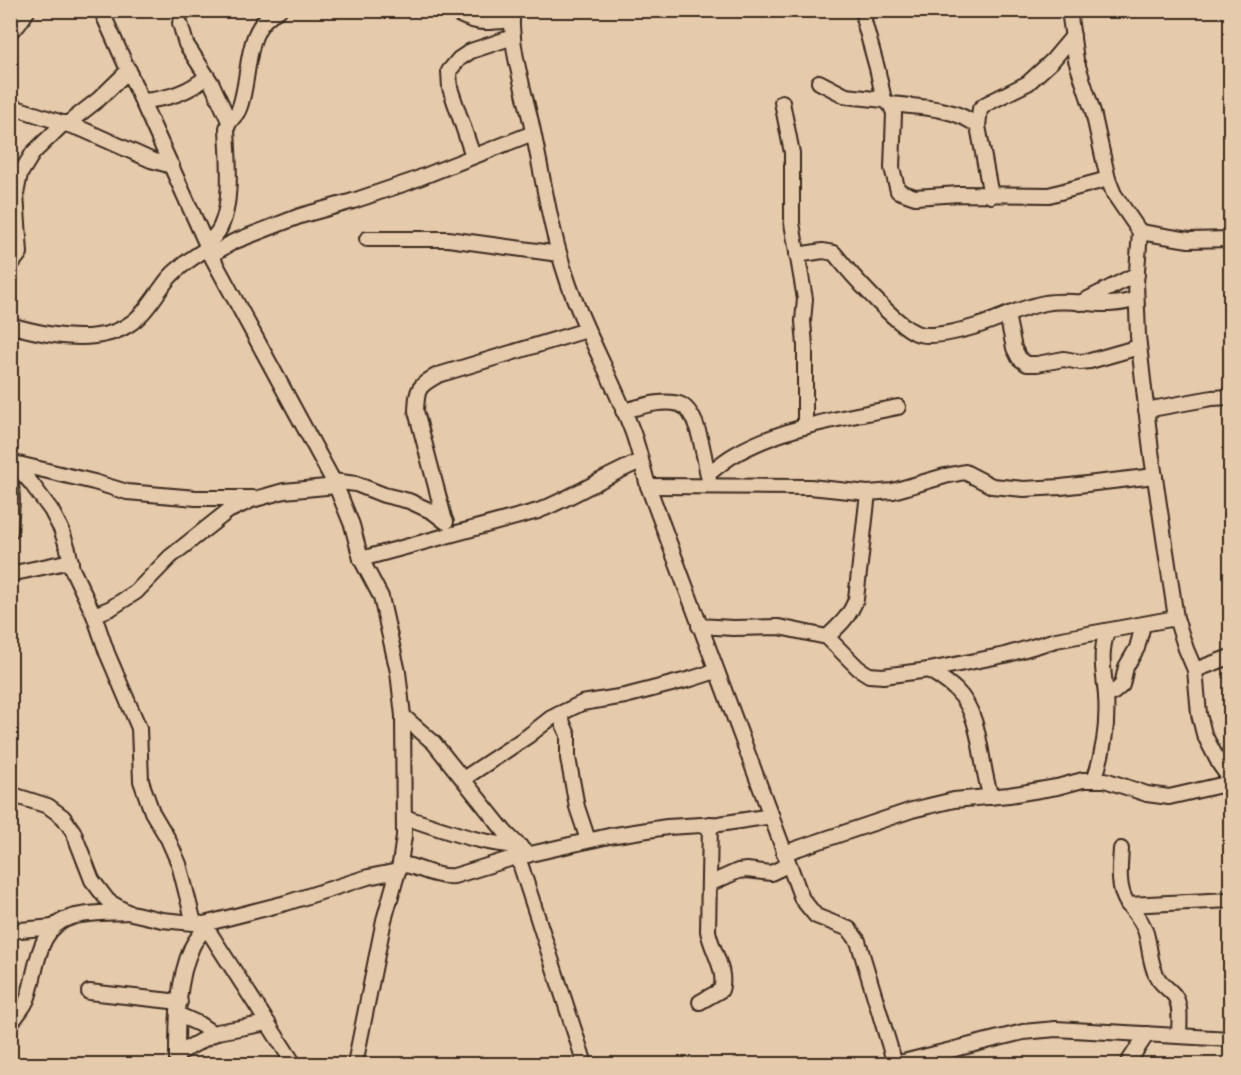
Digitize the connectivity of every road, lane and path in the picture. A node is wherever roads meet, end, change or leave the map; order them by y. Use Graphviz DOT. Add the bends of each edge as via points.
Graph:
graph roads {
  1 [pos="28,10"];
  2 [pos="101,10"];
  3 [pos="279,10"];
  4 [pos="452,10"];
  5 [pos="866,10"];
  6 [pos="1069,10"];
  7 [pos="512,15"];
  8 [pos="180,22"];
  9 [pos="10,31"];
  10 [pos="1073,36"];
  11 [pos="513,37"];
  12 [pos="129,70"];
  13 [pos="206,76"];
  14 [pos="819,81"];
  15 [pos="143,102"];
  16 [pos="782,102"];
  17 [pos="887,102"];
  18 [pos="10,106"];
  19 [pos="229,121"];
  20 [pos="66,123"];
  21 [pos="978,126"];
  22 [pos="533,133"];
  23 [pos="473,156"];
  24 [pos="172,166"];
  25 [pos="1108,179"];
  26 [pos="991,195"];
  27 [pos="1140,232"];
  28 [pos="366,239"];
  29 [pos="1230,239"];
  30 [pos="208,249"];
  31 [pos="559,254"];
  32 [pos="797,255"];
  33 [pos="10,266"];
  34 [pos="1137,274"];
  35 [pos="1136,299"];
  36 [pos="1080,303"];
  37 [pos="1007,315"];
  38 [pos="10,325"];
  39 [pos="587,330"];
  40 [pos="1139,347"];
  41 [pos="1230,397"];
  42 [pos="898,407"];
  43 [pos="1146,410"];
  44 [pos="623,411"];
  45 [pos="806,427"];
  46 [pos="12,461"];
  47 [pos="641,461"];
  48 [pos="1155,476"];
  49 [pos="709,480"];
  50 [pos="334,484"];
  51 [pos="648,486"];
  52 [pos="868,493"];
  53 [pos="258,499"];
  54 [pos="445,521"];
  55 [pos="10,532"];
  56 [pos="460,532"];
  57 [pos="361,559"];
  58 [pos="71,561"];
  59 [pos="10,574"];
  60 [pos="94,615"];
  61 [pos="1176,618"];
  62 [pos="1143,625"];
  63 [pos="699,626"];
  64 [pos="1107,631"];
  65 [pos="826,637"];
  66 [pos="1230,657"];
  67 [pos="955,665"];
  68 [pos="929,670"];
  69 [pos="1195,670"];
  70 [pos="716,671"];
  71 [pos="1106,696"];
  72 [pos="964,702"];
  73 [pos="560,714"];
  74 [pos="403,717"];
  75 [pos="1230,778"];
  76 [pos="463,779"];
  77 [pos="1094,780"];
  78 [pos="1230,783"];
  79 [pos="10,794"];
  80 [pos="991,797"];
  81 [pos="772,816"];
  82 [pos="404,817"];
  83 [pos="710,824"];
  84 [pos="588,840"];
  85 [pos="1121,849"];
  86 [pos="522,853"];
  87 [pos="786,859"];
  88 [pos="399,868"];
  89 [pos="709,884"];
  90 [pos="1230,900"];
  91 [pos="1128,905"];
  92 [pos="127,912"];
  93 [pos="201,925"];
  94 [pos="52,927"];
  95 [pos="10,931"];
  96 [pos="89,992"];
  97 [pos="700,1002"];
  98 [pos="179,1009"];
  99 [pos="268,1023"];
  100 [pos="10,1024"];
  101 [pos="214,1034"];
  102 [pos="1147,1034"];
  103 [pos="1179,1036"];
  104 [pos="1230,1040"];
  105 [pos="177,1059"];
  106 [pos="293,1064"];
  107 [pos="895,1064"];
  108 [pos="355,1065"];
  109 [pos="585,1065"];
  110 [pos="1127,1065"];
  1 -- 9 [label="street"];
  2 -- 12 [label="street"];
  3 -- 19 [label="street" via="260,24 253,38 243,98 237,115"];
  4 -- 7 [label="street" via="469,21 486,23"];
  5 -- 17 [label="street" via="864,21"];
  6 -- 10 [label="street"];
  7 -- 11 [label="street"];
  8 -- 13 [label="street" via="186,44"];
  10 -- 21 [label="street" via="1028,82 980,109"];
  10 -- 25 [label="street"];
  11 -- 22 [label="street"];
  11 -- 23 [label="street" via="471,51 449,71 450,88"];
  12 -- 15 [label="street"];
  12 -- 20 [label="street"];
  13 -- 15 [label="street" via="188,91"];
  13 -- 19 [label="street"];
  14 -- 17 [label="street" via="846,96"];
  15 -- 24 [label="street"];
  16 -- 32 [label="street" via="792,153 792,223"];
  17 -- 21 [label="street" via="940,110"];
  17 -- 26 [label="street" via="894,113 892,168 898,191 915,197"];
  18 -- 20 [label="street"];
  19 -- 30 [label="street" via="225,212 221,228"];
  20 -- 24 [label="street"];
  20 -- 33 [label="street" via="33,153 20,174 16,194 20,254"];
  21 -- 26 [label="street"];
  22 -- 23 [label="street"];
  22 -- 31 [label="street"];
  23 -- 30 [label="street"];
  24 -- 30 [label="street"];
  25 -- 26 [label="street" via="1049,195"];
  25 -- 27 [label="street"];
  27 -- 29 [label="street" via="1189,240"];
  27 -- 34 [label="street"];
  28 -- 31 [label="street" via="448,239"];
  30 -- 38 [label="street" via="183,263 123,328 80,338"];
  30 -- 50 [label="street"];
  31 -- 39 [label="street"];
  32 -- 37 [label="street" via="834,253 900,323 918,334 945,333"];
  32 -- 45 [label="street" via="805,299"];
  34 -- 35 [label="street"];
  34 -- 36 [label="street"];
  35 -- 36 [label="street" via="1110,305"];
  35 -- 40 [label="street"];
  36 -- 37 [label="street" via="1047,303"];
  37 -- 40 [label="street" via="1014,348 1027,364 1064,359 1090,361"];
  39 -- 44 [label="street"];
  39 -- 54 [label="street" via="438,375 421,384 416,411"];
  40 -- 43 [label="street"];
  41 -- 43 [label="street"];
  42 -- 45 [label="street"];
  43 -- 48 [label="street"];
  44 -- 47 [label="street"];
  44 -- 49 [label="street" via="662,403 679,404 690,411"];
  45 -- 49 [label="street" via="735,455"];
  46 -- 53 [label="street" via="127,492"];
  46 -- 55 [label="street"];
  46 -- 58 [label="street" via="51,510"];
  47 -- 51 [label="street"];
  47 -- 56 [label="street" via="561,502"];
  48 -- 52 [label="street" via="1024,489 992,486 965,472"];
  48 -- 61 [label="street"];
  49 -- 51 [label="street"];
  49 -- 52 [label="street"];
  50 -- 53 [label="street"];
  50 -- 54 [label="street" via="356,484 409,501"];
  50 -- 57 [label="street" via="352,525"];
  51 -- 63 [label="street"];
  52 -- 65 [label="street" via="852,611"];
  53 -- 60 [label="street" via="228,511 170,557 124,602"];
  54 -- 56 [label="street"];
  56 -- 57 [label="street"];
  57 -- 74 [label="street" via="381,597 399,672"];
  58 -- 59 [label="street"];
  58 -- 60 [label="street"];
  60 -- 93 [label="street" via="139,728 141,781 179,864"];
  61 -- 62 [label="street"];
  61 -- 69 [label="street"];
  62 -- 64 [label="street"];
  62 -- 71 [label="street" via="1122,685"];
  63 -- 65 [label="street" via="779,627"];
  63 -- 70 [label="street"];
  64 -- 67 [label="street"];
  64 -- 71 [label="street" via="1102,654"];
  65 -- 68 [label="street" via="869,675"];
  66 -- 69 [label="street"];
  67 -- 68 [label="street"];
  67 -- 72 [label="street"];
  68 -- 72 [label="street" via="957,691"];
  69 -- 75 [label="street" via="1204,734"];
  70 -- 73 [label="street" via="625,696 582,703"];
  70 -- 81 [label="street"];
  71 -- 77 [label="street" via="1105,738"];
  72 -- 80 [label="street" via="979,737"];
  73 -- 76 [label="street"];
  73 -- 84 [label="street" via="568,735 577,807"];
  74 -- 76 [label="street" via="434,743"];
  74 -- 82 [label="street"];
  76 -- 86 [label="street"];
  77 -- 78 [label="street" via="1168,797"];
  77 -- 80 [label="street"];
  79 -- 92 [label="street" via="48,806 63,817 73,831 92,880 108,901"];
  80 -- 87 [label="street" via="954,800 912,810"];
  81 -- 83 [label="street"];
  81 -- 87 [label="street"];
  82 -- 86 [label="street"];
  82 -- 88 [label="street"];
  83 -- 84 [label="street"];
  83 -- 89 [label="street"];
  84 -- 86 [label="street"];
  85 -- 91 [label="street" via="1120,880"];
  86 -- 88 [label="street" via="445,877 410,865"];
  86 -- 109 [label="street"];
  87 -- 89 [label="street" via="771,873 738,871"];
  87 -- 107 [label="street" via="802,899 816,916 849,929 858,941"];
  88 -- 93 [label="street"];
  88 -- 108 [label="street" via="384,920"];
  89 -- 97 [label="street" via="708,931 724,981 721,990"];
  90 -- 91 [label="street"];
  91 -- 103 [label="street" via="1143,921 1156,976 1176,997"];
  92 -- 93 [label="street"];
  92 -- 94 [label="street" via="75,916"];
  93 -- 98 [label="street" via="187,962"];
  93 -- 99 [label="street"];
  94 -- 95 [label="street"];
  94 -- 100 [label="street" via="41,944 27,1000"];
  96 -- 98 [label="street"];
  98 -- 101 [label="street"];
  98 -- 105 [label="street"];
  99 -- 101 [label="street"];
  99 -- 106 [label="street"];
  101 -- 105 [label="street"];
  102 -- 103 [label="street"];
  102 -- 107 [label="street" via="1056,1029 1023,1032"];
  102 -- 110 [label="street"];
  103 -- 104 [label="street"];
}
